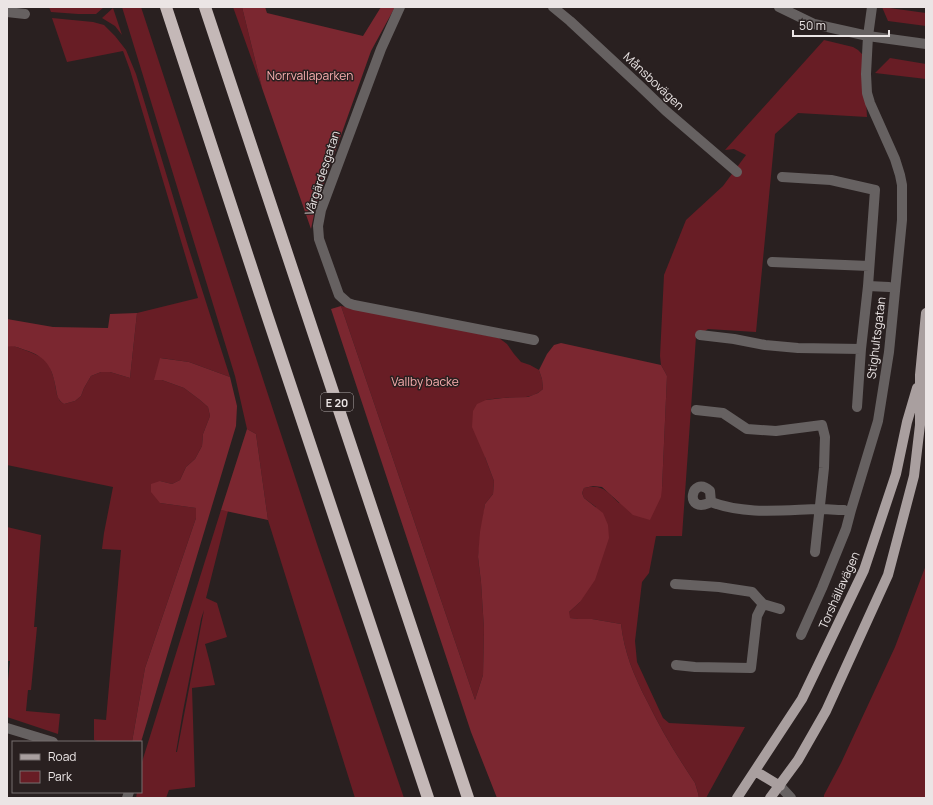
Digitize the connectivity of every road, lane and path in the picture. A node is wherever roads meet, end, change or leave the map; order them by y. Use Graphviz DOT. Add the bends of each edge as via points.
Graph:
graph roads {
  1 [pos="166,7"];
  2 [pos="205,7"];
  3 [pos="400,7"];
  4 [pos="553,7"];
  5 [pos="779,7"];
  6 [pos="872,7"];
  7 [pos="7,12"];
  8 [pos="25,14"];
  9 [pos="868,36"];
  10 [pos="926,44"];
  11 [pos="738,172"];
  12 [pos="782,177"];
  13 [pos="772,262"];
  14 [pos="869,266"];
  15 [pos="868,286"];
  16 [pos="889,287"];
  17 [pos="926,313"];
  18 [pos="700,335"];
  19 [pos="534,340"];
  20 [pos="861,349"];
  21 [pos="920,375"];
  22 [pos="857,407"];
  23 [pos="696,410"];
  24 [pos="711,502"];
  25 [pos="820,509"];
  26 [pos="844,510"];
  27 [pos="815,552"];
  28 [pos="674,584"];
  29 [pos="763,604"];
  30 [pos="780,609"];
  31 [pos="801,635"];
  32 [pos="676,665"];
  33 [pos="7,728"];
  34 [pos="50,741"];
  35 [pos="755,771"];
  36 [pos="780,786"];
  37 [pos="428,798"];
  38 [pos="468,798"];
  39 [pos="737,798"];
  40 [pos="770,798"];
  41 [pos="791,798"];
  1 -- 37 [label="highway"];
  2 -- 38 [label="highway, E 20"];
  3 -- 19 [label="street, Vårgärdesgatan" via="381,49 321,210 318,238 339,295 354,305"];
  4 -- 11 [label="street, Månsbovägen" via="666,111"];
  5 -- 9 [label="street" via="814,24"];
  6 -- 9 [label="street, Stighultsgatan"];
  7 -- 8 [label="street"];
  9 -- 10 [label="street"];
  9 -- 31 [label="street, Stighultsgatan" via="867,93 895,159 902,185 902,220 889,352 878,421 852,510"];
  12 -- 14 [label="street" via="831,180 875,190"];
  13 -- 14 [label="street"];
  14 -- 15 [label="street"];
  15 -- 16 [label="street"];
  15 -- 20 [label="street"];
  17 -- 21 [label="main road, Torshällavägen"];
  18 -- 20 [label="street" via="798,348"];
  20 -- 22 [label="street"];
  21 -- 35 [label="main road, Torshällavägen" via="896,474 864,570 802,699"];
  21 -- 36 [label="main road, Torshällavägen" via="920,425 914,476 888,575 826,711"];
  23 -- 25 [label="street" via="723,413 747,429 776,431 822,425 825,437"];
  24 -- 25 [label="street" via="724,507 769,511"];
  25 -- 26 [label="street"];
  25 -- 27 [label="street"];
  28 -- 29 [label="street" via="752,592"];
  29 -- 30 [label="street"];
  29 -- 32 [label="street" via="757,616 751,668"];
  33 -- 34 [label="street"];
  35 -- 36 [label="main road"];
  35 -- 39 [label="main road, Torshällavägen"];
  36 -- 40 [label="main road, Torshällavägen"];
  36 -- 41 [label="street"];
}
